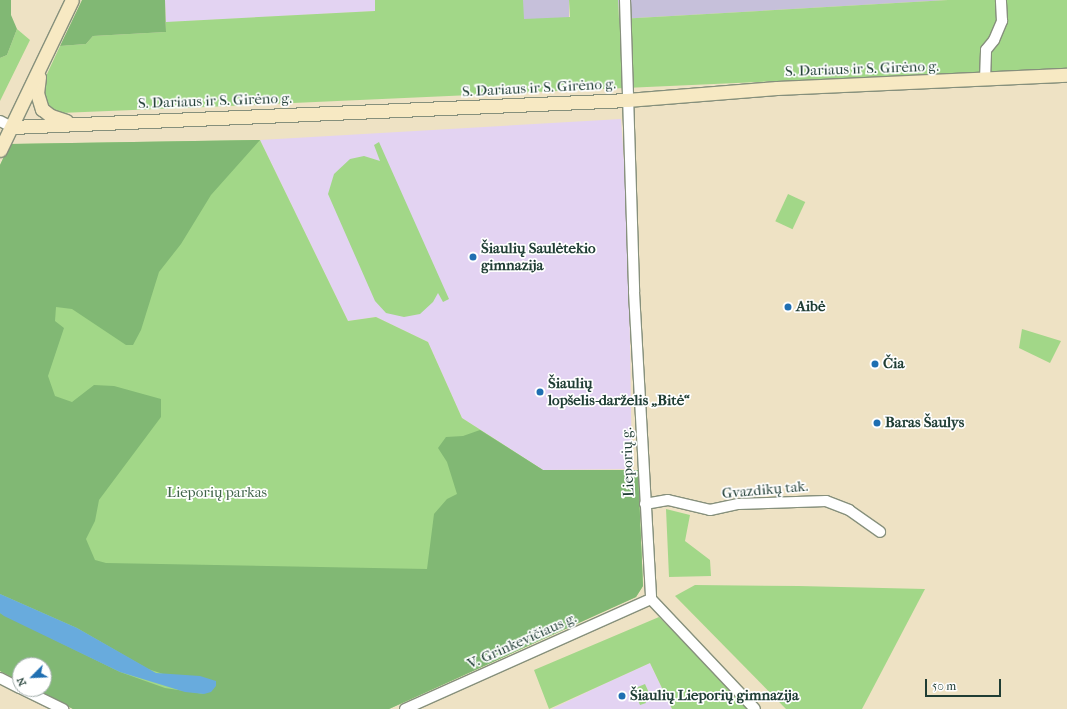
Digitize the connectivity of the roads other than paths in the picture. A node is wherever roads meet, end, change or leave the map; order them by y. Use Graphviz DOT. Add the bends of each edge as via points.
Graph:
graph roads {
  1 [pos="72,0"];
  2 [pos="625,0"];
  3 [pos="1000,0"];
  4 [pos="40,66"];
  5 [pos="1067,76"];
  6 [pos="985,80"];
  7 [pos="627,100"];
  8 [pos="71,123"];
  9 [pos="6,124"];
  10 [pos="0,150"];
  11 [pos="645,504"];
  12 [pos="880,532"];
  13 [pos="651,599"];
  14 [pos="0,678"];
  15 [pos="12,684"];
  16 [pos="38,697"];
  17 [pos="63,709"];
  18 [pos="405,709"];
  19 [pos="755,709"];
  1 -- 4 [label="street"];
  2 -- 7 [label="street, Lieporių g."];
  3 -- 6 [label="street" via="1002,21 994,40 986,50"];
  4 -- 8 [label="street" via="38,102 51,116"];
  4 -- 9 [label="street"];
  5 -- 6 [label="street, S. Dariaus ir S. Girėno g."];
  6 -- 7 [label="street, S. Dariaus ir S. Girėno g." via="777,88"];
  7 -- 8 [label="street, S. Dariaus ir S. Girėno g."];
  7 -- 11 [label="street, Lieporių g."];
  8 -- 9 [label="street, S. Dariaus ir S. Girėno g."];
  9 -- 10 [label="street"];
  11 -- 12 [label="street, Gvazdikų tak." via="668,500 710,510 738,504 826,501 849,510"];
  11 -- 13 [label="street, Lieporių g."];
  13 -- 18 [label="street, V. Grinkevičiaus g."];
  13 -- 19 [label="street"];
  14 -- 15 [label="street"];
  16 -- 17 [label="street"];
}
